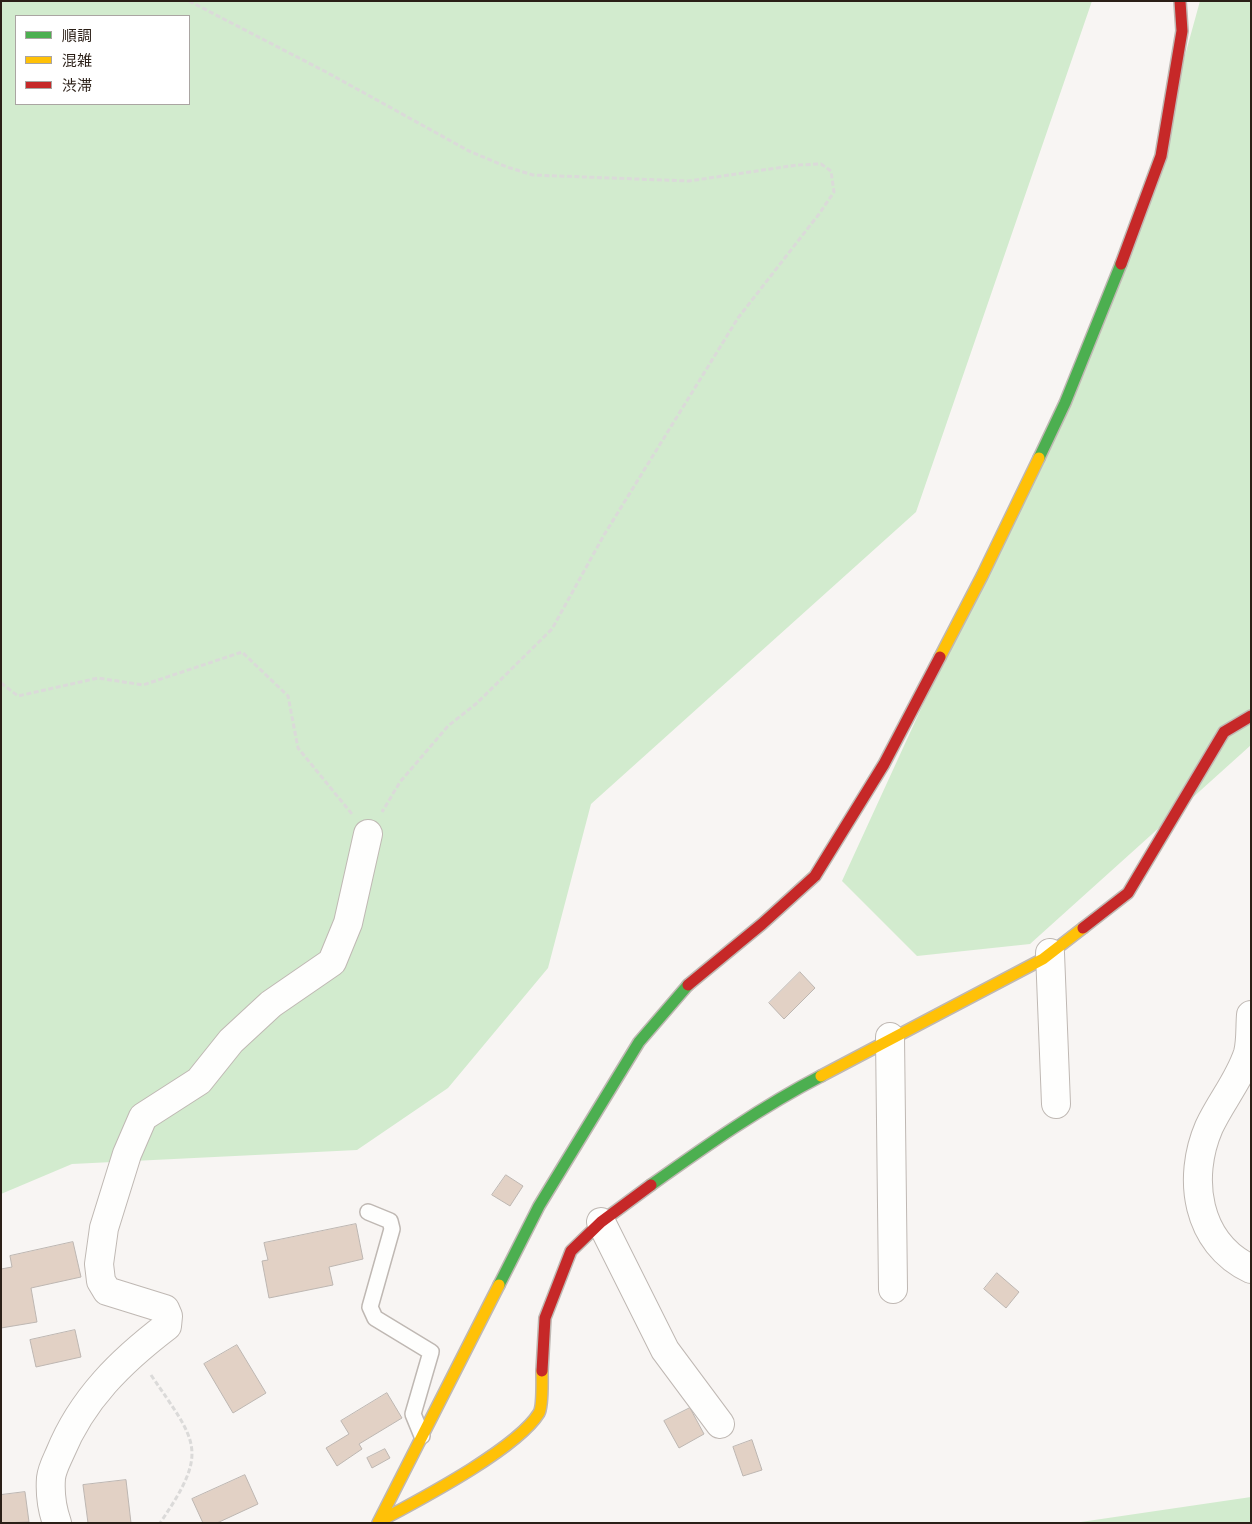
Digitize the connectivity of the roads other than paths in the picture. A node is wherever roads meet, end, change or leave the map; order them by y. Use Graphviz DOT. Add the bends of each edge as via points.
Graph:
graph roads {
  1 [pos="1180,1"];
  2 [pos="1251,716"];
  3 [pos="368,834"];
  4 [pos="1050,953"];
  5 [pos="1251,1015"];
  6 [pos="890,1037"];
  7 [pos="1056,1104"];
  8 [pos="368,1212"];
  9 [pos="601,1222"];
  10 [pos="1251,1269"];
  11 [pos="894,1289"];
  12 [pos="720,1424"];
  13 [pos="422,1436"];
  14 [pos="379,1522"];
  15 [pos="57,1523"];
  1 -- 13 [label="street" via="1182,32 1161,156 1135,228 1065,403 982,576 884,764 815,876 691,982 639,1042 539,1206"];
  2 -- 4 [label="street" via="1224,732 1128,893"];
  3 -- 15 [label="street" via="348,923 332,962 271,1004 231,1041 199,1081 143,1117 133,1139 104,1228 99,1264 101,1281 107,1291 165,1309 167,1326 105,1380 81,1411 51,1476"];
  4 -- 6 [label="street"];
  4 -- 7 [label="street"];
  5 -- 10 [label="street" via="1248,1051 1234,1087 1209,1127 1196,1190 1200,1210 1218,1242"];
  6 -- 9 [label="street" via="792,1091 700,1150"];
  6 -- 11 [label="street"];
  8 -- 13 [label="lane" via="390,1221 392,1229 370,1307 375,1318 430,1352 413,1414"];
  9 -- 12 [label="street" via="665,1350"];
  9 -- 14 [label="street" via="571,1252 545,1318 540,1412 513,1440"];
  13 -- 14 [label="street"];
}
